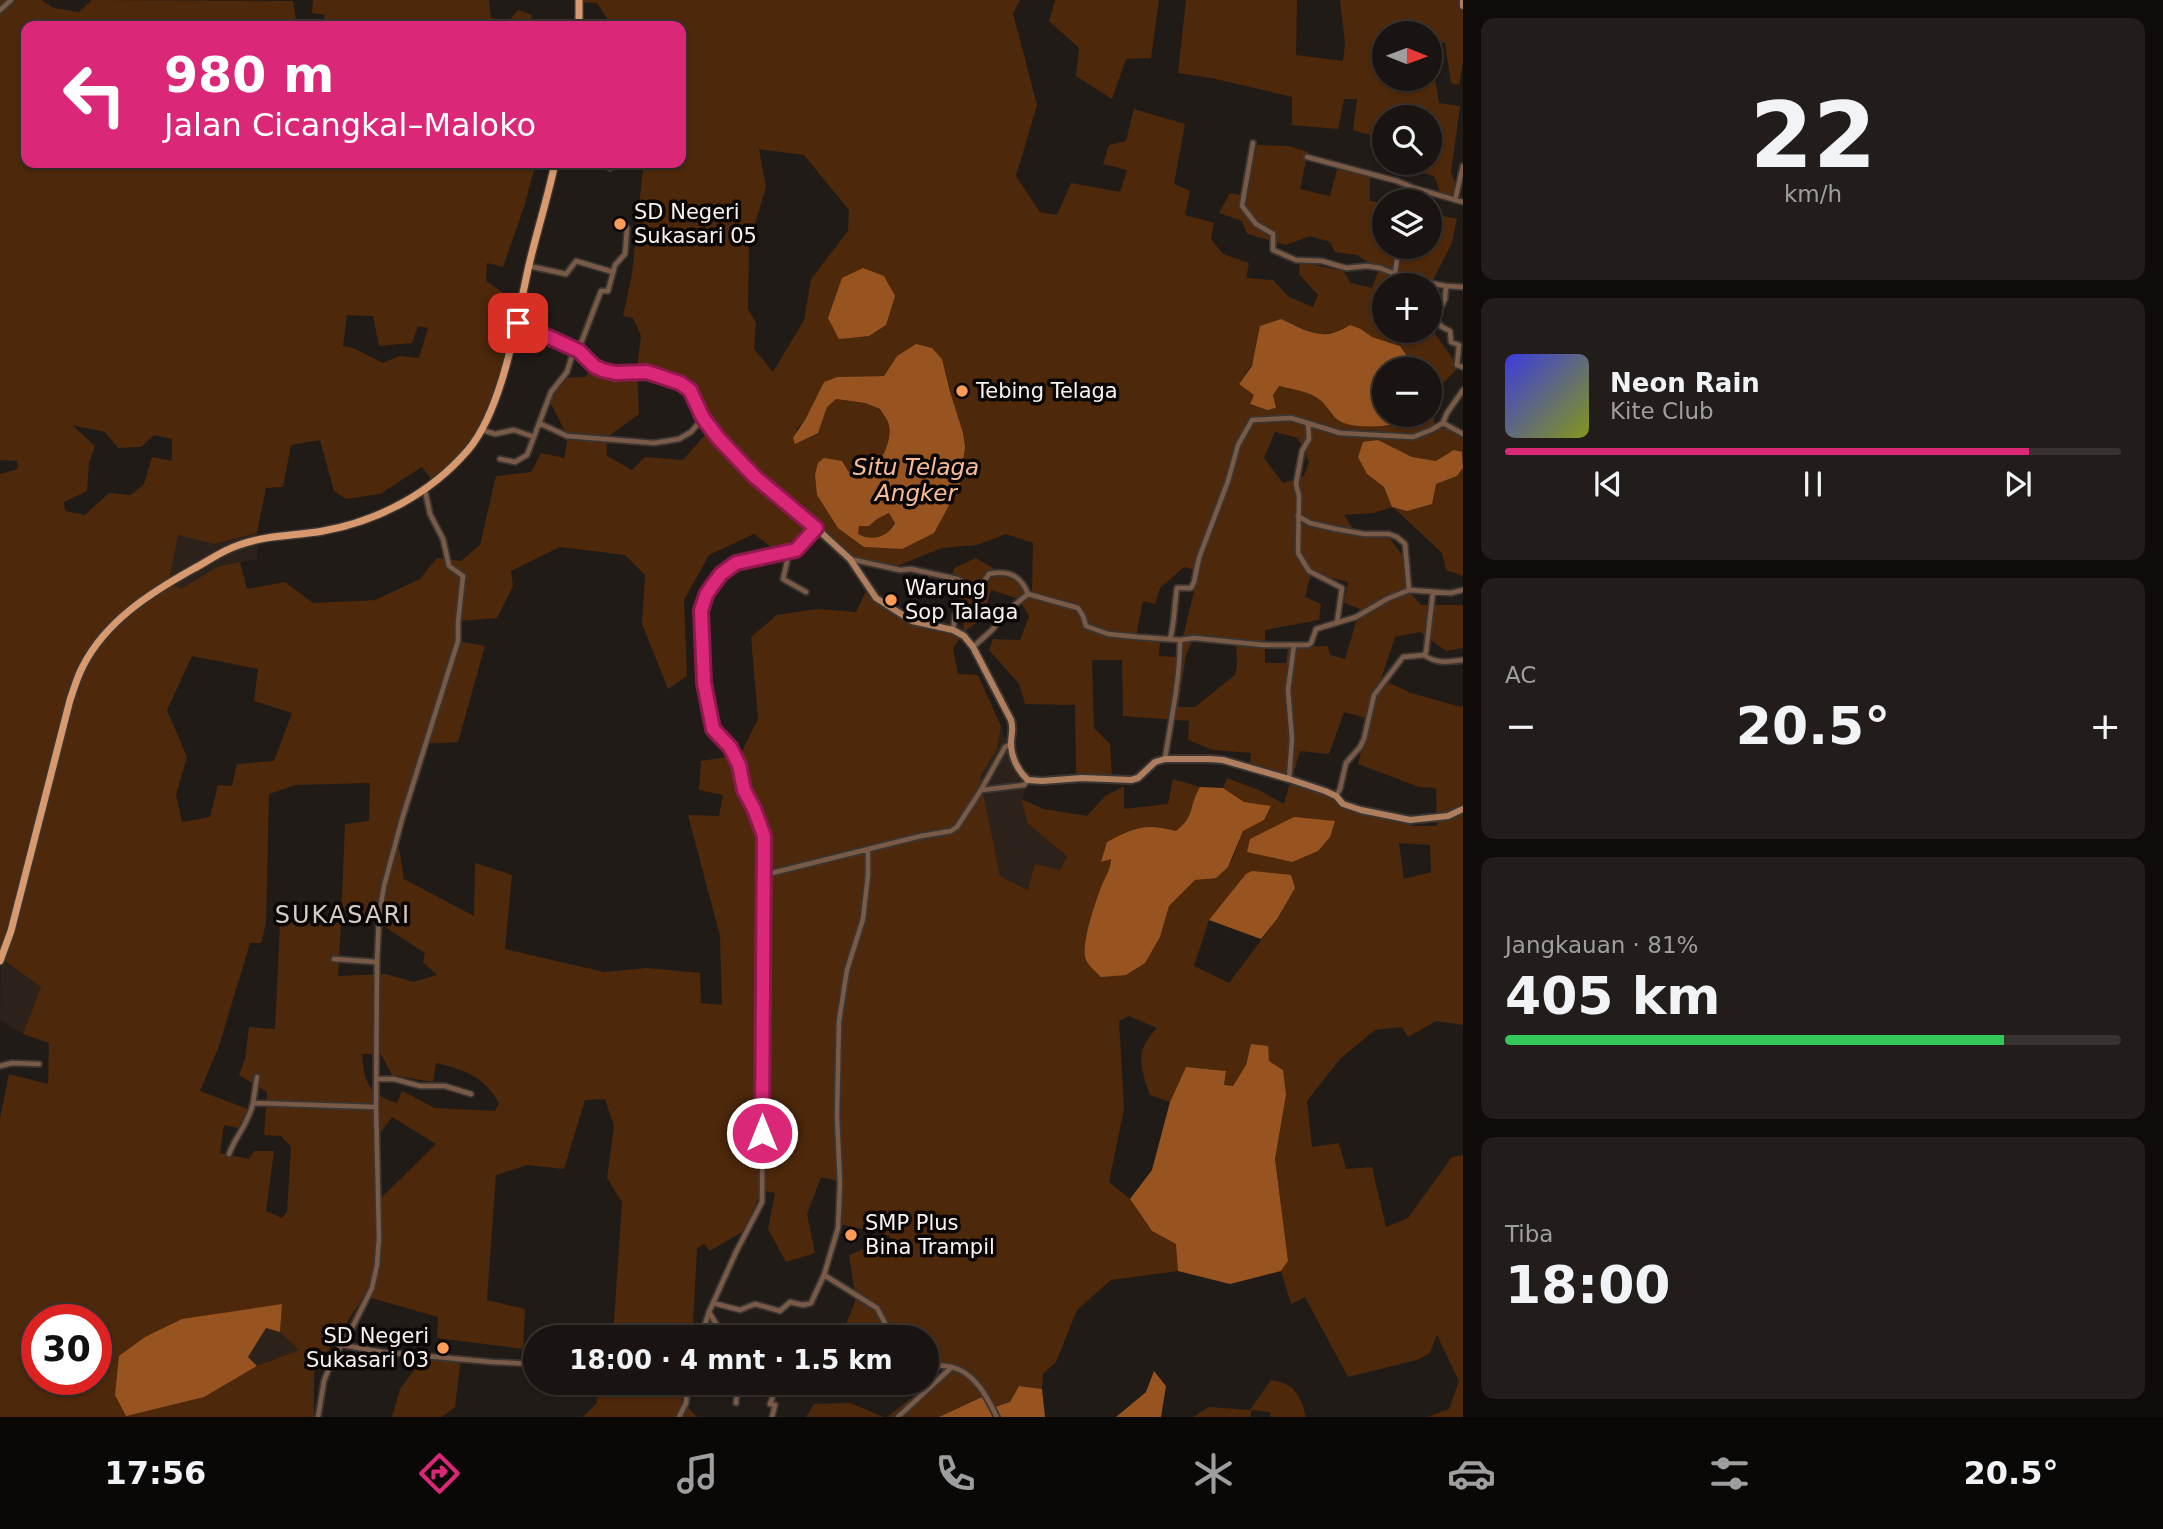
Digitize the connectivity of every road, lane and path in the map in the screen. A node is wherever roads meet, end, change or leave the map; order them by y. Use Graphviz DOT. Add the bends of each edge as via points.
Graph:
graph roads {
  1 [pos="11,0"];
  2 [pos="579,0"];
  3 [pos="1463,0"];
  4 [pos="1463,6"];
  5 [pos="0,10"];
  6 [pos="579,21"];
  7 [pos="1253,143"];
  8 [pos="1307,157"];
  9 [pos="1463,166"];
  10 [pos="554,168"];
  11 [pos="1414,188"];
  12 [pos="1455,200"];
  13 [pos="1463,202"];
  14 [pos="627,228"];
  15 [pos="1397,259"];
  16 [pos="529,266"];
  17 [pos="613,272"];
  18 [pos="1395,273"];
  19 [pos="1442,285"];
  20 [pos="1446,286"];
  21 [pos="1463,287"];
  22 [pos="518,323"];
  23 [pos="576,350"];
  24 [pos="1463,367"];
  25 [pos="1463,390"];
  26 [pos="703,418"];
  27 [pos="538,423"];
  28 [pos="1308,423"];
  29 [pos="1443,423"];
  30 [pos="482,430"];
  31 [pos="1463,434"];
  32 [pos="534,437"];
  33 [pos="500,458"];
  34 [pos="425,490"];
  35 [pos="1298,516"];
  36 [pos="816,528"];
  37 [pos="789,552"];
  38 [pos="850,559"];
  39 [pos="1409,590"];
  40 [pos="1463,590"];
  41 [pos="806,592"];
  42 [pos="1433,592"];
  43 [pos="1028,594"];
  44 [pos="955,615"];
  45 [pos="1337,622"];
  46 [pos="953,630"];
  47 [pos="1170,639"];
  48 [pos="1180,640"];
  49 [pos="1294,645"];
  50 [pos="973,647"];
  51 [pos="1424,655"];
  52 [pos="1463,660"];
  53 [pos="1011,744"];
  54 [pos="1165,759"];
  55 [pos="1289,779"];
  56 [pos="1028,780"];
  57 [pos="981,790"];
  58 [pos="1336,796"];
  59 [pos="1463,809"];
  60 [pos="868,850"];
  61 [pos="764,875"];
  62 [pos="334,959"];
  63 [pos="0,961"];
  64 [pos="377,962"];
  65 [pos="39,1064"];
  66 [pos="0,1066"];
  67 [pos="257,1077"];
  68 [pos="376,1079"];
  69 [pos="471,1094"];
  70 [pos="253,1103"];
  71 [pos="376,1107"];
  72 [pos="229,1154"];
  73 [pos="824,1275"];
  74 [pos="713,1303"];
  75 [pos="709,1312"];
  76 [pos="705,1325"];
  77 [pos="717,1325"];
  78 [pos="886,1325"];
  79 [pos="342,1345"];
  80 [pos="523,1363"];
  81 [pos="939,1366"];
  82 [pos="952,1367"];
  83 [pos="687,1395"];
  84 [pos="737,1395"];
  85 [pos="773,1395"];
  86 [pos="736,1403"];
  87 [pos="318,1417"];
  88 [pos="679,1417"];
  89 [pos="772,1417"];
  90 [pos="898,1417"];
  91 [pos="997,1417"];
  1 -- 5 [label="street"];
  2 -- 6 [label="main road"];
  3 -- 4 [label="street"];
  7 -- 18 [label="street" via="1242,205 1256,224 1273,234 1273,250 1296,260"];
  8 -- 11 [label="street"];
  9 -- 12 [label="street"];
  10 -- 16 [label="main road"];
  11 -- 12 [label="street"];
  12 -- 13 [label="street"];
  14 -- 17 [label="street" via="625,254"];
  15 -- 18 [label="street"];
  16 -- 17 [label="street" via="566,274 576,261"];
  16 -- 22 [label="main road"];
  17 -- 23 [label="street" via="608,292 601,291"];
  19 -- 20 [label="street"];
  20 -- 21 [label="street"];
  20 -- 24 [label="street" via="1435,319 1450,331 1451,342 1459,345 1457,365"];
  22 -- 23 [label="street"];
  22 -- 30 [label="main road"];
  23 -- 26 [label="street" via="602,370 647,372 680,383 690,390"];
  23 -- 27 [label="street"];
  25 -- 29 [label="street"];
  26 -- 27 [label="street" via="679,439 654,443 567,436"];
  26 -- 36 [label="street" via="755,477"];
  27 -- 32 [label="street"];
  28 -- 29 [label="street" via="1340,432 1404,438"];
  28 -- 35 [label="street" via="1296,484"];
  28 -- 47 [label="street" via="1291,418 1252,420 1238,445 1194,582 1191,588 1177,588"];
  29 -- 31 [label="street"];
  30 -- 32 [label="street" via="495,434 514,430"];
  30 -- 34 [label="main road" via="469,449"];
  32 -- 33 [label="street" via="522,460"];
  34 -- 63 [label="main road" via="398,506 341,526 239,545 150,596 107,631 84,663 70,700"];
  34 -- 64 [label="street" via="449,566 463,576 458,641 384,886"];
  35 -- 39 [label="street" via="1336,529 1397,537 1405,544"];
  35 -- 45 [label="street" via="1298,553 1309,571 1342,587"];
  36 -- 37 [label="street"];
  36 -- 38 [label="street"];
  37 -- 41 [label="street" via="783,579"];
  37 -- 61 [label="street" via="736,563 712,586 701,611 704,683 713,729 739,765 744,790 764,836"];
  38 -- 43 [label="street" via="957,579 973,587 984,583 989,574 1011,573"];
  38 -- 46 [label="street" via="887,607 912,621"];
  39 -- 42 [label="street"];
  39 -- 45 [label="street"];
  40 -- 42 [label="street"];
  42 -- 51 [label="street"];
  43 -- 47 [label="street" via="1078,608 1086,626 1108,634"];
  43 -- 50 [label="street"];
  44 -- 46 [label="street"];
  45 -- 49 [label="street" via="1317,629 1308,645"];
  46 -- 50 [label="street"];
  47 -- 48 [label="street"];
  48 -- 49 [label="street"];
  48 -- 54 [label="street" via="1174,717"];
  49 -- 55 [label="street" via="1288,690"];
  50 -- 53 [label="street" via="1011,720"];
  51 -- 52 [label="street" via="1432,661"];
  51 -- 58 [label="street" via="1403,657 1374,695 1364,739 1346,763"];
  53 -- 56 [label="street" via="1017,766"];
  53 -- 57 [label="street" via="997,759"];
  54 -- 55 [label="street" via="1223,760"];
  54 -- 56 [label="street" via="1131,780"];
  55 -- 58 [label="street"];
  56 -- 57 [label="street" via="1024,785"];
  57 -- 60 [label="street" via="951,831"];
  58 -- 59 [label="street" via="1343,804 1361,810 1410,820 1448,816"];
  60 -- 61 [label="street"];
  60 -- 73 [label="street" via="863,919 847,970 839,1021 838,1228"];
  61 -- 74 [label="street" via="762,1202"];
  62 -- 64 [label="street"];
  64 -- 68 [label="street"];
  65 -- 66 [label="street"];
  67 -- 70 [label="street"];
  68 -- 69 [label="street" via="445,1086"];
  68 -- 71 [label="street"];
  70 -- 71 [label="street"];
  70 -- 72 [label="street"];
  71 -- 79 [label="street" via="377,1265 372,1288"];
  73 -- 74 [label="street" via="811,1303 803,1306 790,1302 779,1311 755,1304 740,1310"];
  73 -- 78 [label="street" via="877,1308"];
  74 -- 75 [label="street"];
  75 -- 76 [label="street"];
  75 -- 77 [label="street"];
  79 -- 80 [label="street"];
  79 -- 87 [label="street" via="324,1381"];
  81 -- 82 [label="street"];
  82 -- 90 [label="street"];
  82 -- 91 [label="street" via="985,1392"];
  83 -- 88 [label="street"];
  84 -- 86 [label="street"];
  85 -- 89 [label="street"];
}
